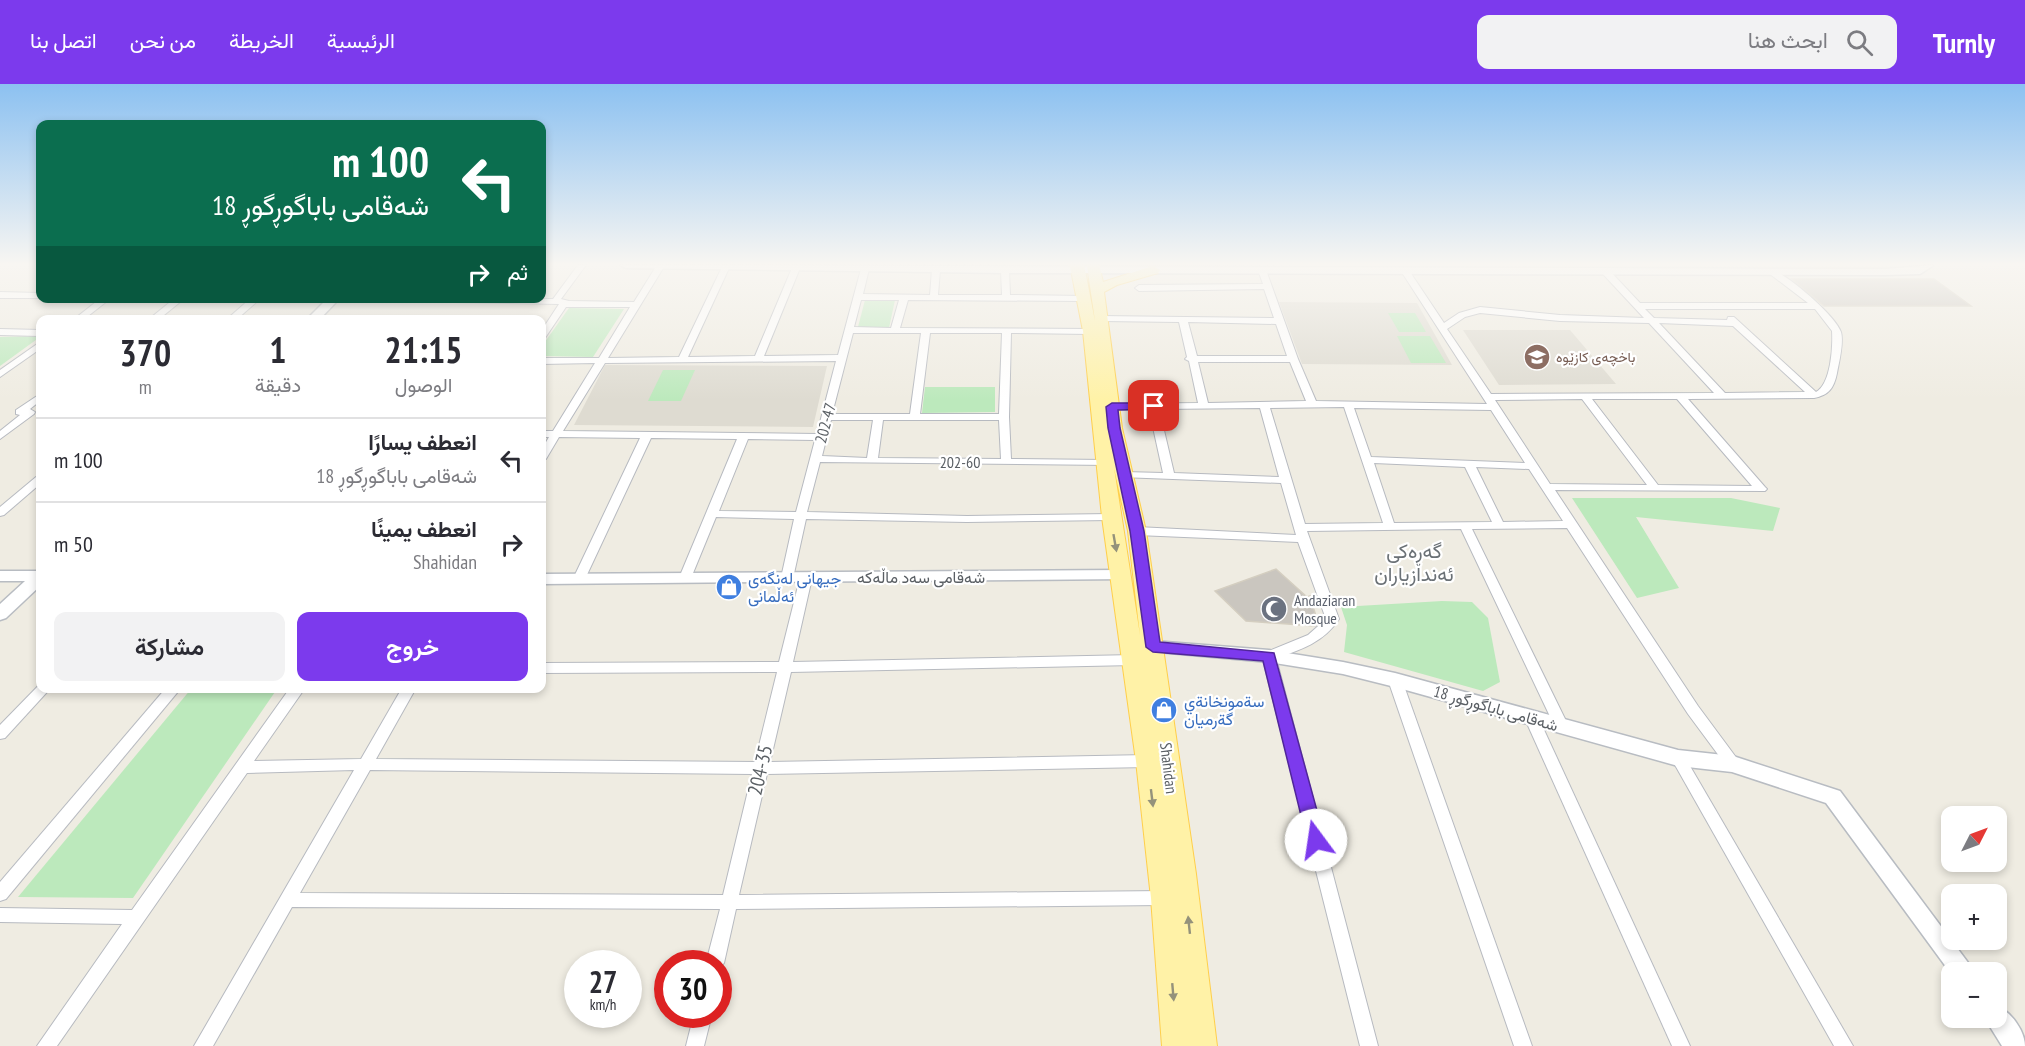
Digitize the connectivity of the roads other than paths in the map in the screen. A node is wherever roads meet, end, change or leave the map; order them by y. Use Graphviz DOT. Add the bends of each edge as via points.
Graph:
graph roads {
  1 [pos="556,310"];
  2 [pos="633,310"];
  3 [pos="705,310"];
  4 [pos="779,310"];
  5 [pos="854,310"];
  6 [pos="901,310"];
  7 [pos="1093,310"];
  8 [pos="1275,310"];
  9 [pos="1430,310"];
  10 [pos="1640,310"];
  11 [pos="1720,310"];
  12 [pos="1820,310"];
  13 [pos="1182,320"];
  14 [pos="1279,321"];
  15 [pos="1651,322"];
  16 [pos="1735,323"];
  17 [pos="1096,325"];
  18 [pos="1442,328"];
  19 [pos="546,329"];
  20 [pos="849,330"];
  21 [pos="895,331"];
  22 [pos="0,332"];
  23 [pos="927,332"];
  24 [pos="1007,332"];
  25 [pos="36,333"];
  26 [pos="36,348"];
  27 [pos="842,358"];
  28 [pos="1190,358"];
  29 [pos="758,359"];
  30 [pos="1293,359"];
  31 [pos="682,360"];
  32 [pos="546,361"];
  33 [pos="600,361"];
  34 [pos="0,374"];
  35 [pos="1679,395"];
  36 [pos="1722,395"];
  37 [pos="1815,395"];
  38 [pos="1584,396"];
  39 [pos="36,400"];
  40 [pos="1491,402"];
  41 [pos="1312,404"];
  42 [pos="1348,404"];
  43 [pos="1264,405"];
  44 [pos="1154,406"];
  45 [pos="1204,406"];
  46 [pos="35,412"];
  47 [pos="915,416"];
  48 [pos="826,417"];
  49 [pos="878,417"];
  50 [pos="1004,417"];
  51 [pos="1109,421"];
  52 [pos="0,424"];
  53 [pos="16,424"];
  54 [pos="546,434"];
  55 [pos="555,434"];
  56 [pos="647,435"];
  57 [pos="0,436"];
  58 [pos="744,436"];
  59 [pos="821,437"];
  60 [pos="546,449"];
  61 [pos="815,459"];
  62 [pos="1367,460"];
  63 [pos="872,461"];
  64 [pos="1006,462"];
  65 [pos="1105,463"];
  66 [pos="1469,464"];
  67 [pos="1533,466"];
  68 [pos="1124,476"];
  69 [pos="1169,477"];
  70 [pos="1287,480"];
  71 [pos="36,482"];
  72 [pos="1547,487"];
  73 [pos="1655,488"];
  74 [pos="0,513"];
  75 [pos="711,514"];
  76 [pos="801,514"];
  77 [pos="1110,517"];
  78 [pos="1572,524"];
  79 [pos="1498,525"];
  80 [pos="1465,526"];
  81 [pos="1390,527"];
  82 [pos="1137,531"];
  83 [pos="1302,534"];
  84 [pos="1120,575"];
  85 [pos="0,576"];
  86 [pos="36,576"];
  87 [pos="685,578"];
  88 [pos="787,578"];
  89 [pos="806,578"];
  90 [pos="546,579"];
  91 [pos="579,579"];
  92 [pos="36,580"];
  93 [pos="0,614"];
  94 [pos="1153,647"];
  95 [pos="1269,656"];
  96 [pos="1134,660"];
  97 [pos="785,667"];
  98 [pos="546,668"];
  99 [pos="1395,680"];
  100 [pos="38,693"];
  101 [pos="170,693"];
  102 [pos="294,693"];
  103 [pos="406,693"];
  104 [pos="1532,719"];
  105 [pos="1562,727"];
  106 [pos="0,734"];
  107 [pos="1678,758"];
  108 [pos="1148,761"];
  109 [pos="366,764"];
  110 [pos="1733,764"];
  111 [pos="242,767"];
  112 [pos="761,768"];
  113 [pos="0,894"];
  114 [pos="1164,898"];
  115 [pos="287,900"];
  116 [pos="729,902"];
  117 [pos="0,915"];
  118 [pos="135,917"];
  119 [pos="718,950"];
  120 [pos="1956,962"];
  121 [pos="699,1028"];
  122 [pos="2004,1028"];
  123 [pos="46,1046"];
  124 [pos="203,1046"];
  125 [pos="695,1046"];
  126 [pos="1177,1046"];
  127 [pos="1202,1046"];
  128 [pos="1369,1046"];
  129 [pos="1523,1046"];
  130 [pos="1681,1046"];
  131 [pos="1844,1046"];
  132 [pos="2017,1046"];
  1 -- 19 [label="street"];
  2 -- 33 [label="street"];
  3 -- 31 [label="street"];
  4 -- 29 [label="street"];
  5 -- 20 [label="street, 202-47"];
  6 -- 21 [label="street"];
  7 -- 17 [label="main road, Shahidan"];
  8 -- 14 [label="street"];
  9 -- 18 [label="street"];
  10 -- 15 [label="street"];
  11 -- 16 [label="street"];
  12 -- 37 [label="street" via="1837,336 1829,387"];
  13 -- 14 [label="street"];
  13 -- 17 [label="street"];
  13 -- 28 [label="street"];
  14 -- 30 [label="street"];
  15 -- 16 [label="street"];
  15 -- 18 [label="street" via="1480,310 1462,315"];
  15 -- 36 [label="street"];
  16 -- 37 [label="street"];
  17 -- 24 [label="street"];
  17 -- 51 [label="main road, Shahidan"];
  18 -- 40 [label="street"];
  20 -- 21 [label="street"];
  20 -- 27 [label="street, 202-47"];
  21 -- 23 [label="street"];
  22 -- 25 [label="street"];
  23 -- 24 [label="street"];
  23 -- 47 [label="street"];
  24 -- 50 [label="street"];
  26 -- 34 [label="street"];
  27 -- 29 [label="street"];
  27 -- 48 [label="street, 202-47"];
  28 -- 30 [label="street"];
  28 -- 45 [label="street"];
  29 -- 31 [label="street"];
  30 -- 41 [label="street"];
  31 -- 33 [label="street"];
  32 -- 33 [label="street"];
  33 -- 55 [label="street"];
  35 -- 36 [label="street"];
  35 -- 38 [label="street"];
  35 -- 73 [label="street" via="1761,489"];
  36 -- 37 [label="street"];
  38 -- 40 [label="street"];
  38 -- 73 [label="street"];
  39 -- 46 [label="street" via="20,412"];
  40 -- 42 [label="street"];
  40 -- 67 [label="street"];
  41 -- 42 [label="street"];
  41 -- 43 [label="street"];
  42 -- 62 [label="street"];
  43 -- 45 [label="street"];
  43 -- 70 [label="street"];
  44 -- 45 [label="street"];
  44 -- 51 [label="street"];
  44 -- 69 [label="street"];
  46 -- 53 [label="street"];
  47 -- 49 [label="street"];
  47 -- 50 [label="street"];
  48 -- 49 [label="street"];
  48 -- 59 [label="street, 202-47"];
  49 -- 63 [label="street"];
  50 -- 64 [label="street"];
  51 -- 65 [label="main road"];
  51 -- 68 [label="main road, Shahidan"];
  52 -- 53 [label="street"];
  53 -- 57 [label="street"];
  54 -- 55 [label="street"];
  55 -- 56 [label="street"];
  55 -- 60 [label="street"];
  56 -- 58 [label="street"];
  56 -- 91 [label="street"];
  58 -- 59 [label="street"];
  58 -- 75 [label="street"];
  59 -- 61 [label="street, 202-47"];
  61 -- 63 [label="street, 202-60"];
  61 -- 76 [label="street, 202-47"];
  62 -- 66 [label="street"];
  62 -- 81 [label="street"];
  63 -- 64 [label="street, 202-60"];
  64 -- 65 [label="street, 202-60"];
  65 -- 77 [label="main road"];
  66 -- 67 [label="street"];
  66 -- 79 [label="street"];
  67 -- 72 [label="street"];
  68 -- 69 [label="street"];
  68 -- 82 [label="main road, Shahidan"];
  69 -- 70 [label="street"];
  70 -- 83 [label="street"];
  71 -- 74 [label="street"];
  72 -- 73 [label="street"];
  72 -- 78 [label="street"];
  75 -- 76 [label="street"];
  75 -- 87 [label="street"];
  76 -- 77 [label="street" via="967,519"];
  76 -- 88 [label="street, 202-47"];
  77 -- 84 [label="main road, one-way"];
  78 -- 79 [label="street"];
  78 -- 110 [label="street" via="1693,710"];
  79 -- 80 [label="street"];
  80 -- 81 [label="street"];
  80 -- 105 [label="street"];
  81 -- 83 [label="street"];
  82 -- 83 [label="street"];
  82 -- 94 [label="main road, Shahidan"];
  83 -- 95 [label="street" via="1333,619 1312,639"];
  84 -- 89 [label="main road, شەقامی سەد ماڵەکە"];
  84 -- 96 [label="main road"];
  85 -- 86 [label="main road"];
  87 -- 88 [label="main road, شەقامی سەد ماڵەکە"];
  87 -- 91 [label="main road, شەقامی سەد ماڵەکە"];
  88 -- 89 [label="main road, شەقامی سەد ماڵەکە"];
  89 -- 97 [label="street, 204-35"];
  90 -- 91 [label="main road, شەقامی سەد ماڵەکە"];
  92 -- 93 [label="main road"];
  94 -- 95 [label="main road, شەقامی باباگوڕگوڕ 18"];
  127 -- 94 [label="main road, Shahidan, one-way"];
  95 -- 99 [label="main road, شەقامی باباگوڕگوڕ 18"];
  95 -- 128 [label="street"];
  96 -- 97 [label="street"];
  96 -- 108 [label="main road"];
  97 -- 98 [label="street"];
  97 -- 112 [label="street, 204-35"];
  99 -- 104 [label="main road, شەقامی باباگوڕگوڕ 18"];
  99 -- 129 [label="street"];
  100 -- 106 [label="street"];
  101 -- 113 [label="street"];
  102 -- 111 [label="street"];
  103 -- 109 [label="street"];
  104 -- 105 [label="main road, شەقامی باباگوڕگوڕ 18"];
  104 -- 130 [label="street"];
  105 -- 107 [label="main road, شەقامی باباگوڕگوڕ 18"];
  107 -- 110 [label="main road, شەقامی باباگوڕگوڕ 18"];
  107 -- 131 [label="street"];
  108 -- 112 [label="street"];
  108 -- 114 [label="main road, one-way"];
  109 -- 111 [label="street"];
  109 -- 112 [label="street"];
  109 -- 115 [label="street"];
  110 -- 120 [label="main road, شەقامی باباگوڕگوڕ 18" via="1833,796"];
  111 -- 118 [label="street"];
  112 -- 116 [label="street, 204-35"];
  114 -- 116 [label="street"];
  114 -- 126 [label="main road, one-way"];
  115 -- 116 [label="street"];
  115 -- 124 [label="street"];
  116 -- 119 [label="street, 204-35"];
  117 -- 118 [label="street"];
  118 -- 123 [label="street"];
  121 -- 125 [label="street"];
  122 -- 132 [label="main road"];
}
